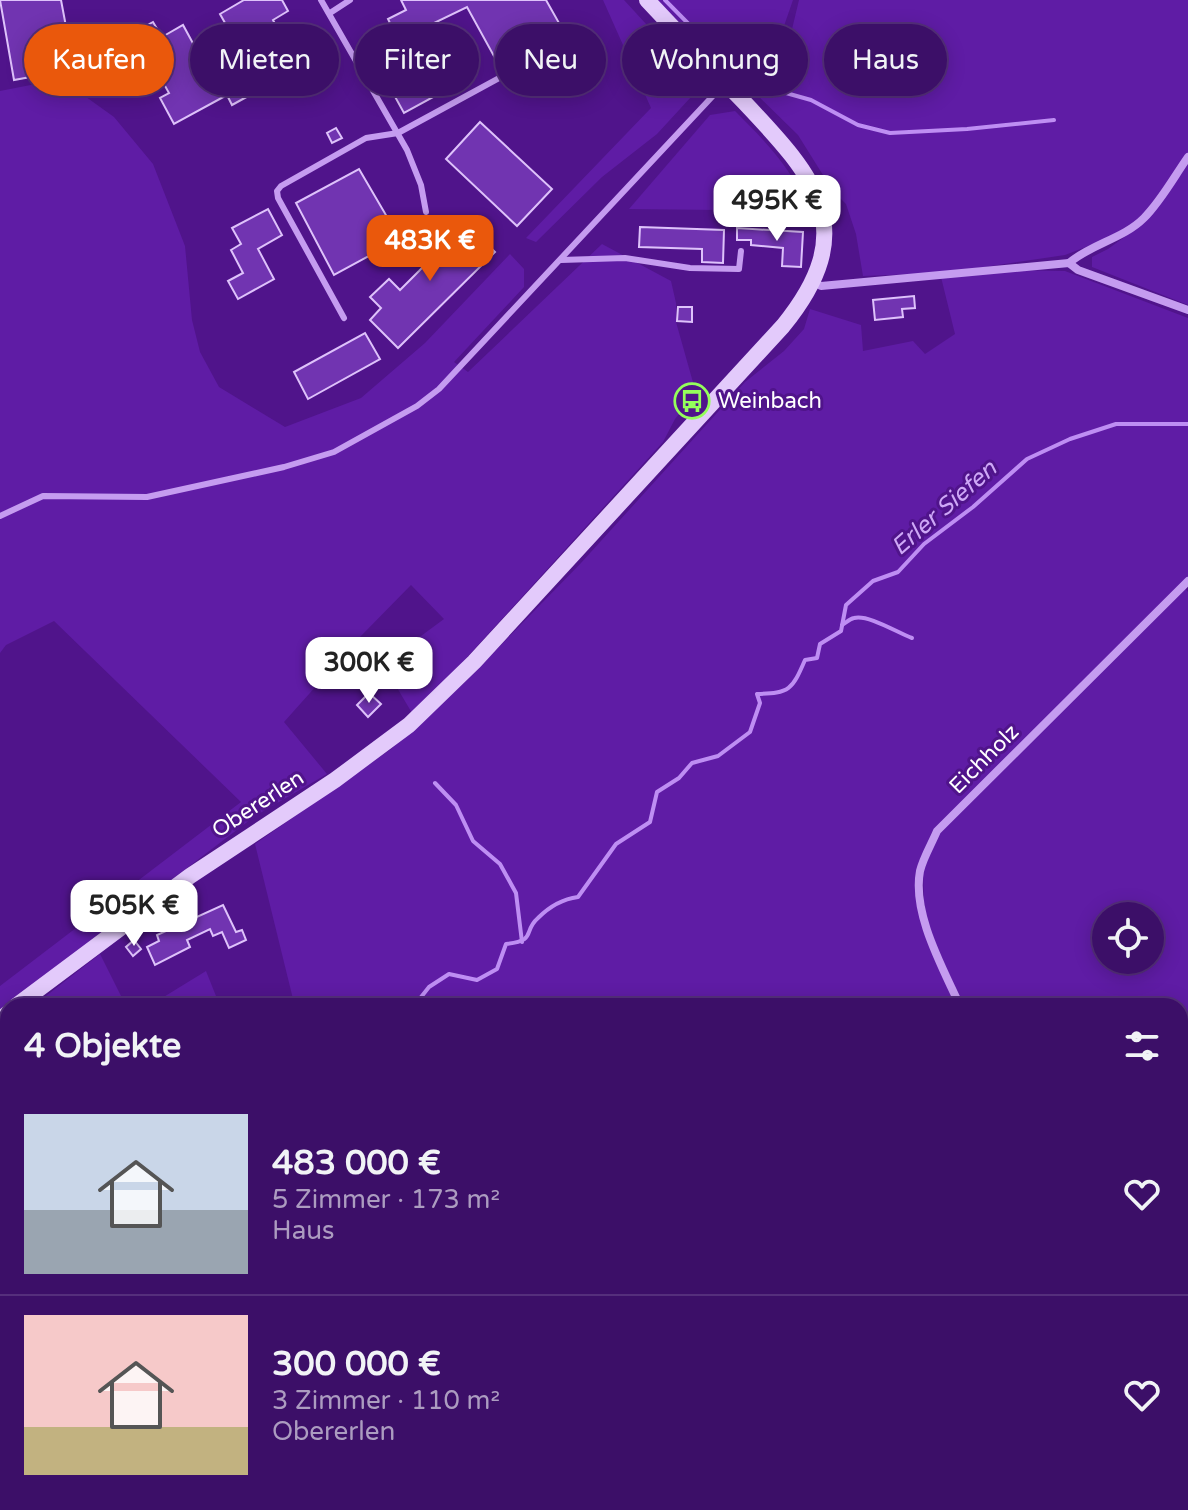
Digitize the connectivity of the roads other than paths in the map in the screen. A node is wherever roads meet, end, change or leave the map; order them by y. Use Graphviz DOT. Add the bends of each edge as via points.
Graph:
graph roads {
  1 [pos="321,0"];
  2 [pos="350,0"];
  3 [pos="647,0"];
  4 [pos="330,13"];
  5 [pos="670,24"];
  6 [pos="495,80"];
  7 [pos="714,96"];
  8 [pos="738,96"];
  9 [pos="398,133"];
  10 [pos="1188,157"];
  11 [pos="426,212"];
  12 [pos="741,251"];
  13 [pos="561,260"];
  14 [pos="1069,263"];
  15 [pos="813,282"];
  16 [pos="1188,310"];
  17 [pos="344,318"];
  18 [pos="0,516"];
  19 [pos="1188,581"];
  20 [pos="27,998"];
  21 [pos="956,998"];
  1 -- 4 [label="lane"];
  2 -- 4 [label="lane"];
  3 -- 5 [label="main road"];
  4 -- 9 [label="lane"];
  6 -- 9 [label="lane"];
  7 -- 13 [label="lane"];
  8 -- 15 [label="main road" via="786,146 816,192 824,246"];
  9 -- 11 [label="lane" via="421,185"];
  9 -- 17 [label="lane" via="366,138 277,191"];
  10 -- 14 [label="street" via="1144,219"];
  12 -- 13 [label="lane" via="739,269 625,258"];
  13 -- 18 [label="lane" via="439,389 334,452 147,497 43,496"];
  14 -- 15 [label="street" via="821,286"];
  14 -- 16 [label="street"];
  15 -- 20 [label="main road, Obererlen" via="783,326 705,412 409,725 190,876"];
  19 -- 21 [label="street, Eichholz" via="937,831 920,871 921,903 925,928"];
}
